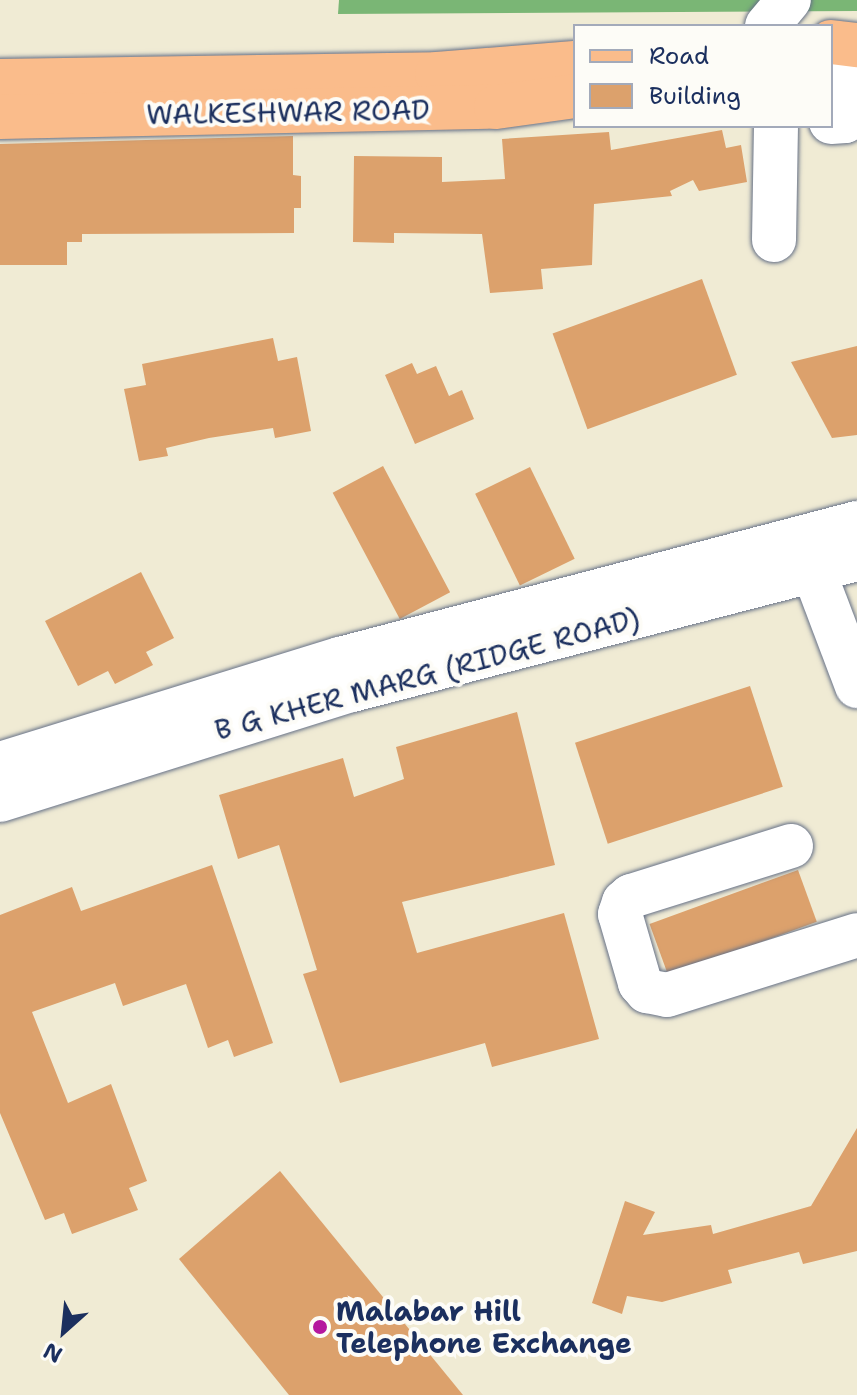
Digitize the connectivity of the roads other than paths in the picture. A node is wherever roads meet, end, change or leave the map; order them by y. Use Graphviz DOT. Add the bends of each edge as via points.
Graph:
graph roads {
  1 [pos="789,0"];
  2 [pos="769,24"];
  3 [pos="847,59"];
  4 [pos="573,63"];
  5 [pos="0,81"];
  6 [pos="573,96"];
  7 [pos="0,117"];
  8 [pos="833,122"];
  9 [pos="776,128"];
  10 [pos="774,240"];
  11 [pos="857,523"];
  12 [pos="806,554"];
  13 [pos="857,559"];
  14 [pos="857,686"];
  15 [pos="0,764"];
  16 [pos="0,800"];
  17 [pos="791,846"];
  18 [pos="849,921"];
  1 -- 2 [label="street"];
  3 -- 8 [label="street" via="845,121"];
  4 -- 5 [label="main road, WALKESHWAR ROAD" via="437,74"];
  6 -- 7 [label="main road, WALKESHWAR ROAD" via="496,107"];
  9 -- 10 [label="street"];
  11 -- 12 [label="street, B G KHER MARG (RIDGE ROAD)"];
  12 -- 13 [label="street, B G KHER MARG (RIDGE ROAD)"];
  12 -- 14 [label="street"];
  12 -- 15 [label="street, B G KHER MARG (RIDGE ROAD)" via="340,659"];
  12 -- 16 [label="street, B G KHER MARG (RIDGE ROAD)"];
  17 -- 18 [label="street" via="624,902 620,914 640,983 647,991 667,995"];
}
